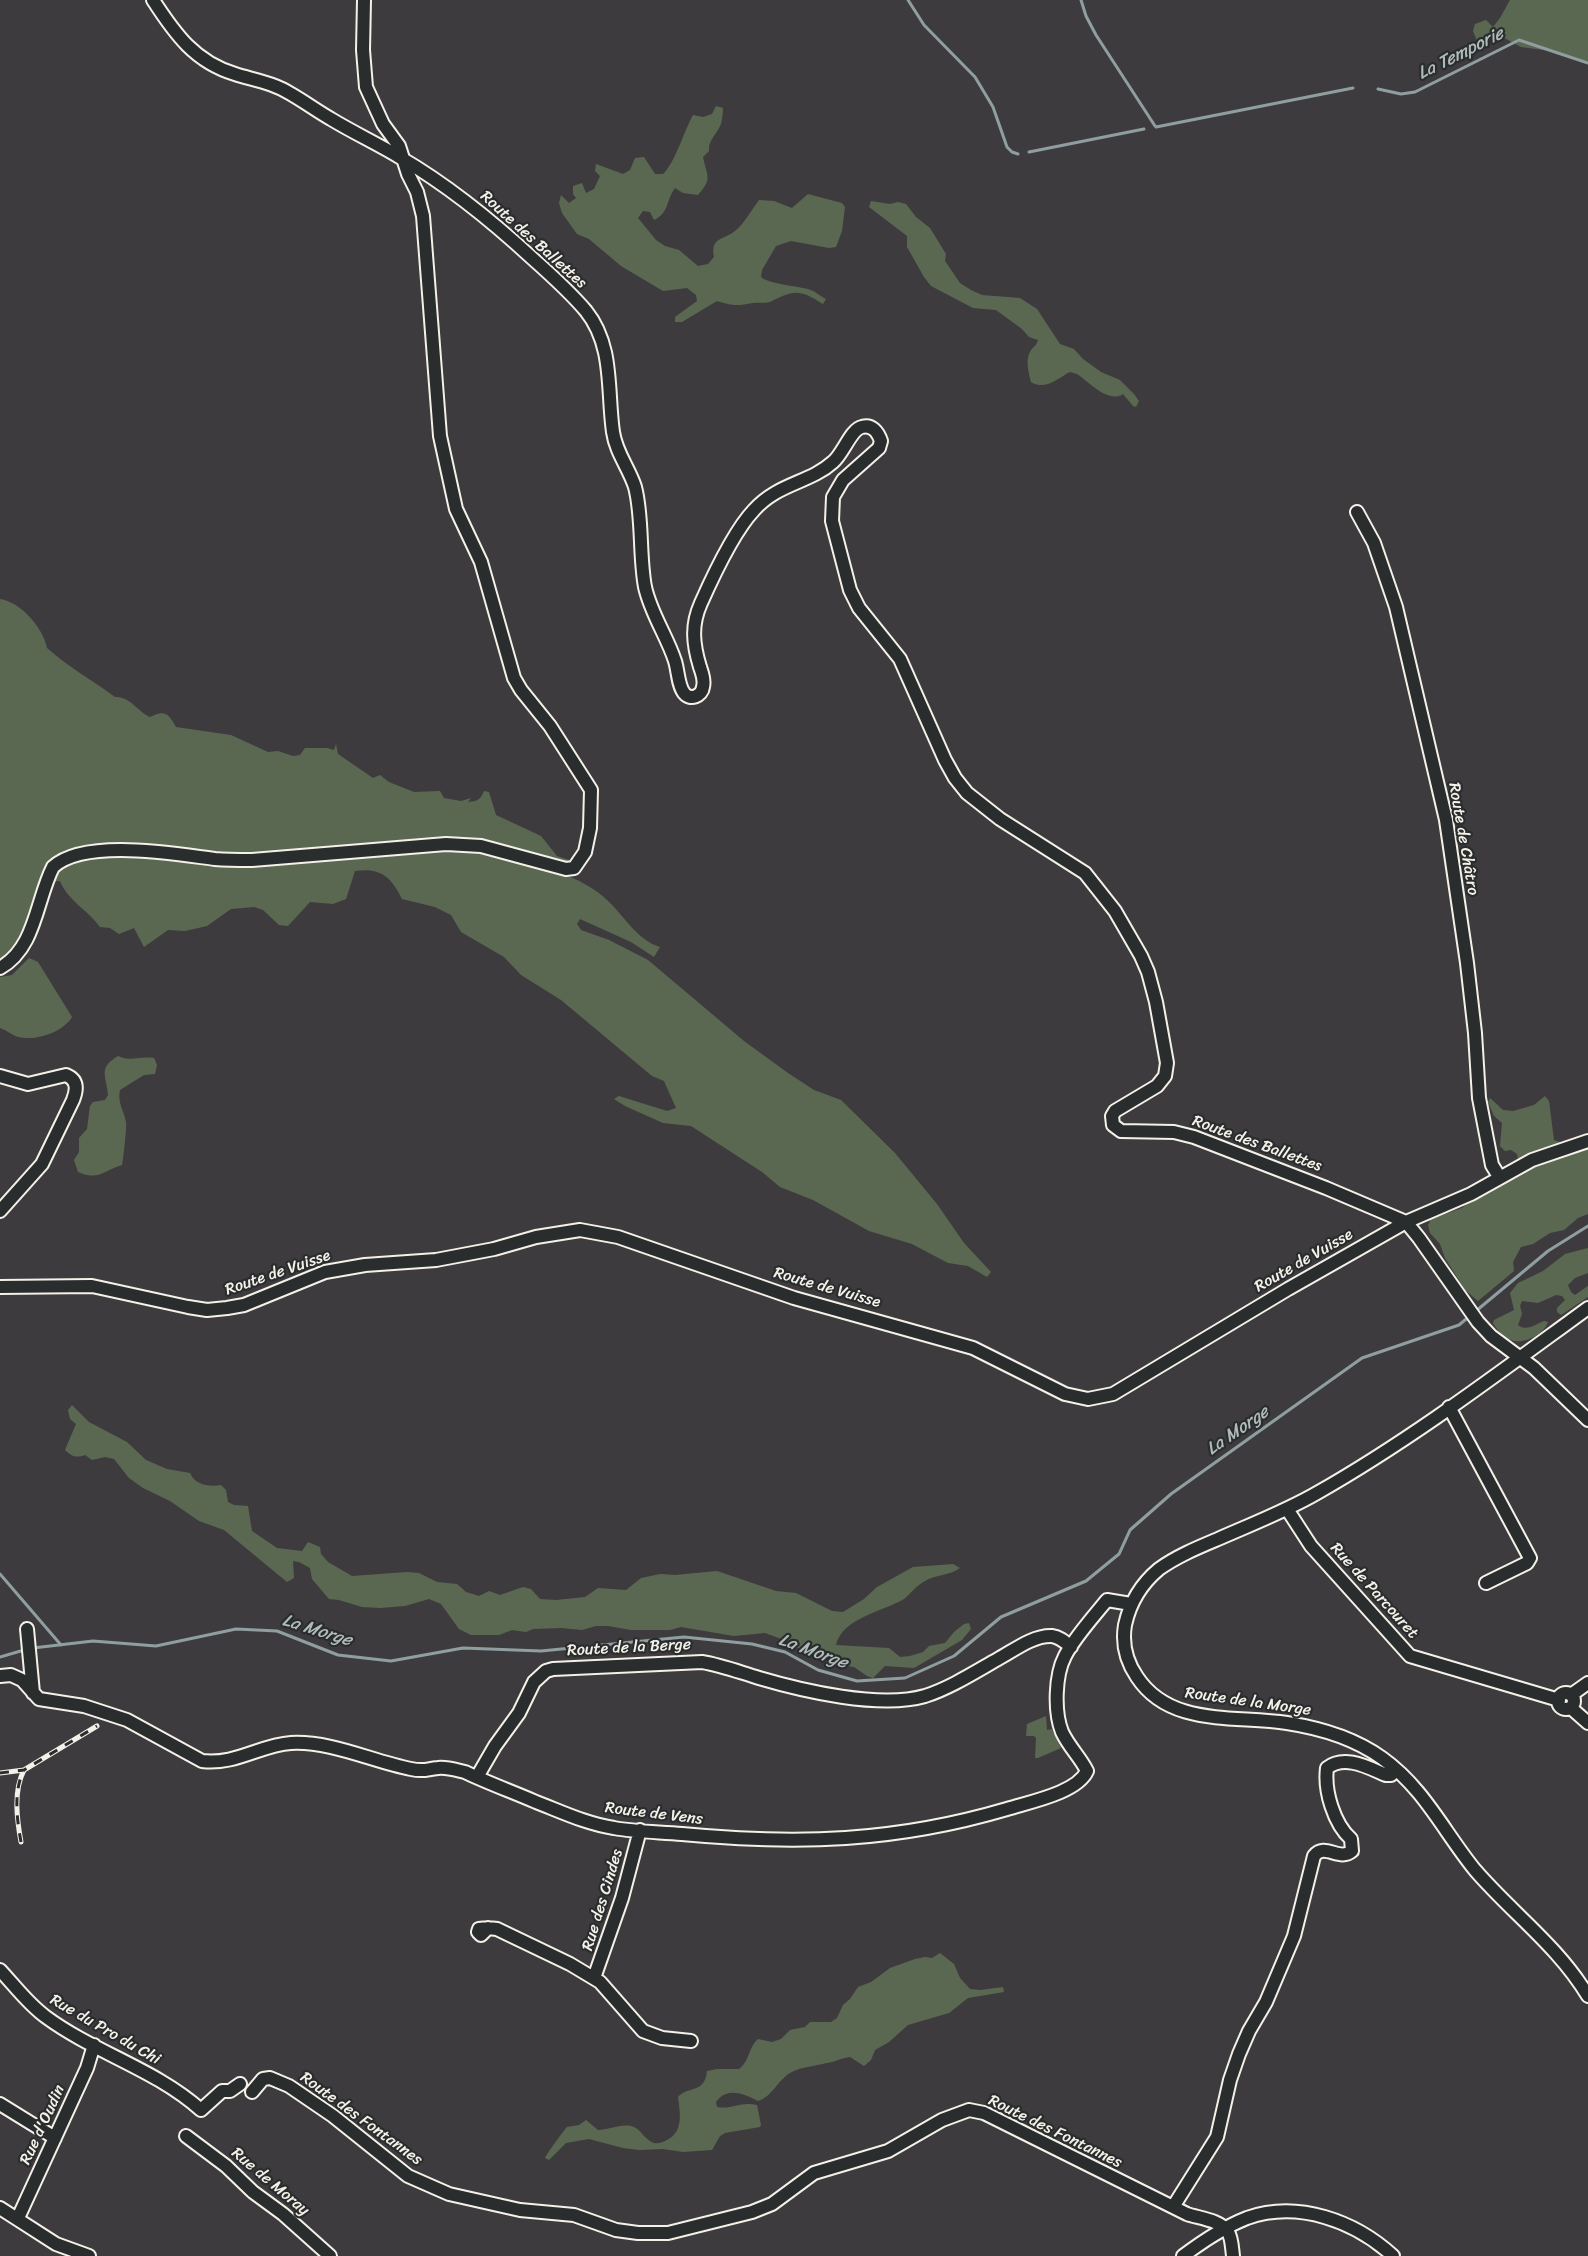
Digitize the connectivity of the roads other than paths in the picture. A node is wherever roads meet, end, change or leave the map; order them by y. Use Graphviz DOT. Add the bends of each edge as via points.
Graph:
graph roads {
  1 [pos="153,0"];
  2 [pos="364,0"];
  3 [pos="402,158"];
  4 [pos="1357,512"];
  5 [pos="0,968"];
  6 [pos="0,1076"];
  7 [pos="1588,1141"];
  8 [pos="1500,1178"];
  9 [pos="0,1211"];
  10 [pos="1406,1222"];
  11 [pos="0,1287"];
  12 [pos="1588,1308"];
  13 [pos="1521,1356"];
  14 [pos="1449,1407"];
  15 [pos="1588,1420"];
  16 [pos="1287,1509"];
  17 [pos="1485,1583"];
  18 [pos="1131,1604"];
  19 [pos="28,1633"];
  20 [pos="1071,1647"];
  21 [pos="0,1676"];
  22 [pos="1588,1683"];
  23 [pos="33,1693"];
  24 [pos="1571,1695"];
  25 [pos="1559,1700"];
  26 [pos="1571,1708"];
  27 [pos="1588,1723"];
  28 [pos="1396,1770"];
  29 [pos="477,1777"];
  30 [pos="640,1830"];
  31 [pos="488,1928"];
  32 [pos="0,1970"];
  33 [pos="594,1978"];
  34 [pos="1588,1996"];
  35 [pos="691,2041"];
  36 [pos="94,2045"];
  37 [pos="240,2084"];
  38 [pos="252,2092"];
  39 [pos="0,2104"];
  40 [pos="186,2136"];
  41 [pos="55,2138"];
  42 [pos="1173,2207"];
  43 [pos="0,2208"];
  44 [pos="18,2218"];
  45 [pos="1225,2229"];
  46 [pos="89,2256"];
  47 [pos="330,2256"];
  48 [pos="1183,2256"];
  49 [pos="1233,2256"];
  50 [pos="1394,2256"];
  1 -- 3 [label="street, Route des Ballettes" via="183,43 203,60 230,73 282,88"];
  2 -- 3 [label="street" via="366,87"];
  3 -- 5 [label="street" via="423,216 440,436 454,500 481,562 514,678 591,790 585,852 574,868 566,869 481,846 446,844 252,860 148,851 82,854 54,867 24,946"];
  3 -- 10 [label="street, Route des Ballettes" via="466,201 517,244 595,323 608,363 613,438 636,490 648,596 675,661 682,692 695,697 703,690 694,644 696,615 751,513 779,489 831,464 860,427 876,430 881,441 879,448 843,480 831,509 844,569 859,608 900,659 955,778 981,806 1085,873 1115,911 1148,972 1167,1070 1157,1086 1115,1111 1113,1125 1121,1131 1173,1132 1194,1137"];
  4 -- 8 [label="street, Route de Châtro" via="1374,543 1396,607 1446,820 1474,1021 1479,1100 1492,1165"];
  6 -- 9 [label="street" via="28,1084 66,1075 73,1079 76,1089 42,1164"];
  7 -- 8 [label="street, Route de Vuisse" via="1532,1160"];
  8 -- 10 [label="street, Route de Vuisse"];
  10 -- 11 [label="street, Route de Vuisse" via="1113,1394 1088,1399 1065,1394 973,1348 794,1298 618,1237 580,1230 436,1260 325,1272 244,1305 207,1310 92,1286"];
  10 -- 13 [label="street" via="1478,1322"];
  12 -- 13 [label="street, Route de la Morge"];
  13 -- 14 [label="street, Route de la Morge"];
  13 -- 15 [label="street"];
  14 -- 16 [label="street, Route de la Morge" via="1374,1459"];
  14 -- 17 [label="street" via="1530,1558"];
  16 -- 18 [label="street, Route de la Morge" via="1166,1565 1143,1584"];
  16 -- 25 [label="street, Rue de Parcouret" via="1311,1546 1410,1656"];
  18 -- 20 [label="street, Route de Vens" via="1107,1600"];
  18 -- 28 [label="street, Route de la Morge" via="1124,1629 1128,1658 1147,1690 1162,1703 1196,1715 1286,1723 1333,1733 1364,1747"];
  19 -- 23 [label="street"];
  20 -- 29 [label="street, Route de la Berge" via="1056,1637 1043,1637 938,1691 910,1699 875,1701 825,1693 702,1662 553,1669 534,1682 519,1713"];
  20 -- 30 [label="street, Route de Vens" via="1062,1666 1057,1697 1060,1722 1071,1750 1086,1771 1083,1779 1072,1786 956,1824 896,1834 800,1841"];
  21 -- 23 [label="street, Route de Vens" via="22,1680"];
  22 -- 24 [label="street"];
  23 -- 29 [label="street, Route de Vens" via="39,1699 84,1706 119,1718 202,1761 221,1762 287,1743 314,1743 408,1769 450,1769"];
  24 -- 25 [label="street" via="1563,1694"];
  24 -- 26 [label="street"];
  25 -- 26 [label="street" via="1561,1707"];
  26 -- 27 [label="street"];
  28 -- 34 [label="street, Route de la Morge" via="1421,1794 1473,1867 1560,1956"];
  28 -- 42 [label="street" via="1386,1775 1350,1762 1328,1768 1332,1807 1352,1839 1352,1851 1342,1856 1322,1850 1314,1856 1294,1936 1239,2054 1217,2137"];
  29 -- 30 [label="street, Route de Vens" via="576,1818"];
  30 -- 33 [label="street, Rue des Cindes"];
  31 -- 33 [label="street, Rue des Cindes" via="525,1941"];
  32 -- 36 [label="street, Rue du Pro du Chi" via="47,2018"];
  33 -- 35 [label="street, Rue des Cindes" via="643,2031"];
  36 -- 37 [label="street, Rue du Pro du Chi" via="146,2072 201,2110 222,2091"];
  36 -- 41 [label="street, Rue d'Oudin"];
  38 -- 42 [label="street, Route des Fontannes" via="263,2079 289,2086 408,2176 449,2194 520,2210 574,2216 638,2233 668,2233 752,2212 772,2204 814,2173 888,2151 942,2120 969,2110 984,2113"];
  39 -- 41 [label="street"];
  40 -- 47 [label="street, Rue de Moray"];
  41 -- 44 [label="street, Rue d'Oudin"];
  42 -- 45 [label="street, Route des Fontannes"];
  43 -- 44 [label="street"];
  44 -- 46 [label="street" via="56,2244"];
  45 -- 48 [label="street"];
  45 -- 49 [label="street"];
  45 -- 50 [label="street" via="1262,2214 1305,2213 1360,2231"];
}
